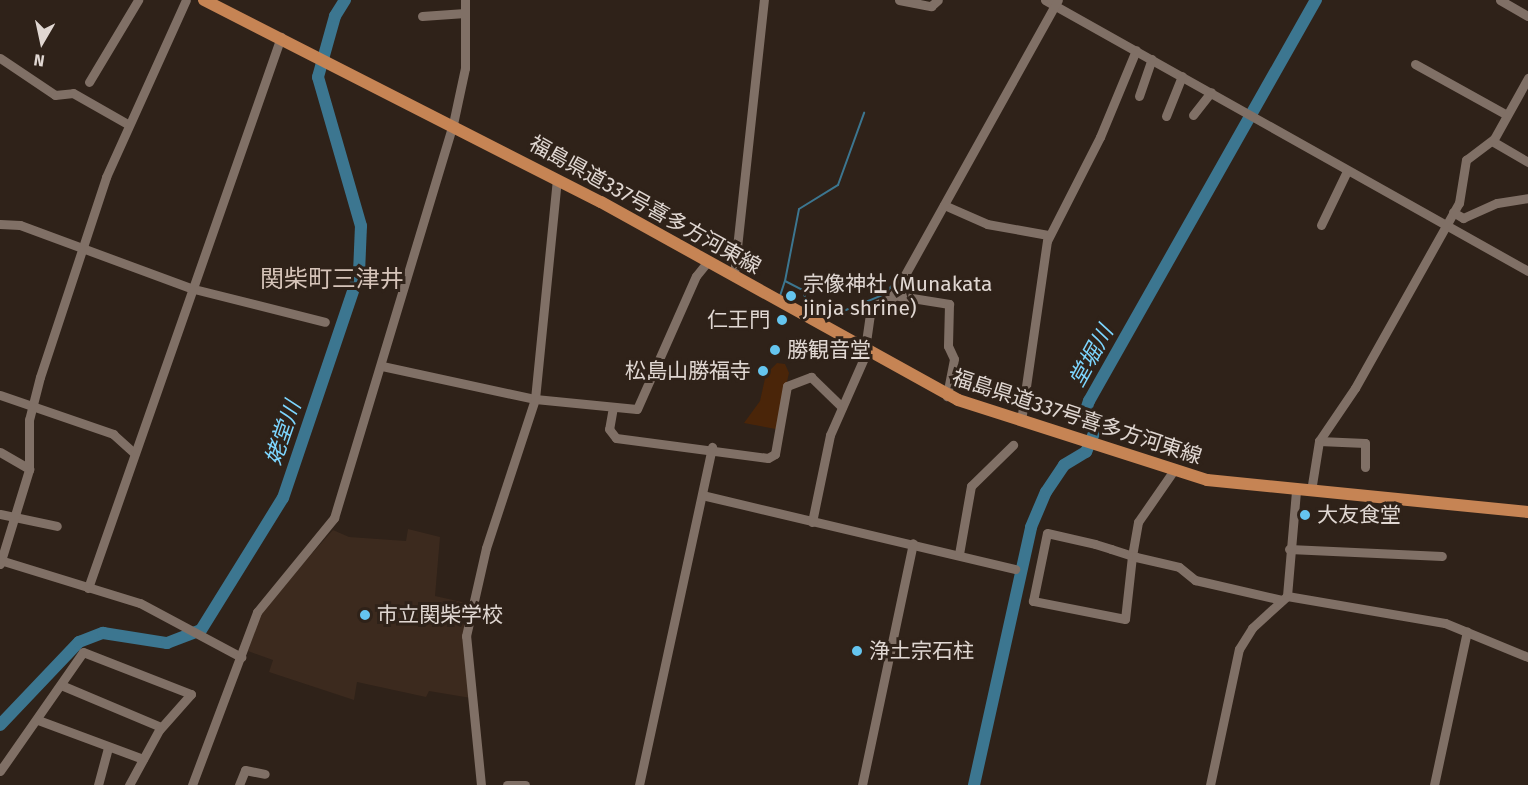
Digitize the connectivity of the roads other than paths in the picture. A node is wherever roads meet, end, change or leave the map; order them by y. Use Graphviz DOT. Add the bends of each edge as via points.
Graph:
graph roads {
  1 [pos="138,0"];
  2 [pos="186,0"];
  3 [pos="465,0"];
  4 [pos="764,0"];
  5 [pos="899,0"];
  6 [pos="938,0"];
  7 [pos="1045,0"];
  8 [pos="1500,0"];
  9 [pos="210,2"];
  10 [pos="1056,3"];
  11 [pos="465,13"];
  12 [pos="422,16"];
  13 [pos="1528,16"];
  14 [pos="281,37"];
  15 [pos="1136,50"];
  16 [pos="1152,59"];
  17 [pos="1,61"];
  18 [pos="1414,64"];
  19 [pos="1182,76"];
  20 [pos="1528,78"];
  21 [pos="89,82"];
  22 [pos="1211,92"];
  23 [pos="1139,96"];
  24 [pos="1193,115"];
  25 [pos="1507,115"];
  26 [pos="1166,116"];
  27 [pos="453,124"];
  28 [pos="129,125"];
  29 [pos="1492,141"];
  30 [pos="1528,162"];
  31 [pos="1347,171"];
  32 [pos="557,179"];
  33 [pos="1528,198"];
  34 [pos="944,205"];
  35 [pos="1454,212"];
  36 [pos="0,224"];
  37 [pos="1321,225"];
  38 [pos="1446,225"];
  39 [pos="1048,235"];
  40 [pos="84,249"];
  41 [pos="708,261"];
  42 [pos="1528,271"];
  43 [pos="734,276"];
  44 [pos="190,288"];
  45 [pos="893,295"];
  46 [pos="325,322"];
  47 [pos="866,350"];
  48 [pos="382,366"];
  49 [pos="0,395"];
  50 [pos="947,396"];
  51 [pos="535,399"];
  52 [pos="32,405"];
  53 [pos="614,407"];
  54 [pos="842,407"];
  55 [pos="1021,421"];
  56 [pos="1319,441"];
  57 [pos="1013,445"];
  58 [pos="712,447"];
  59 [pos="0,452"];
  60 [pos="134,453"];
  61 [pos="1365,466"];
  62 [pos="29,469"];
  63 [pos="1174,470"];
  64 [pos="1296,490"];
  65 [pos="1311,491"];
  66 [pos="702,495"];
  67 [pos="1528,512"];
  68 [pos="0,514"];
  69 [pos="18,517"];
  70 [pos="812,522"];
  71 [pos="57,526"];
  72 [pos="914,543"];
  73 [pos="1289,549"];
  74 [pos="959,554"];
  75 [pos="1132,556"];
  76 [pos="1442,556"];
  77 [pos="0,561"];
  78 [pos="1015,568"];
  79 [pos="88,588"];
  80 [pos="1284,598"];
  81 [pos="1467,631"];
  82 [pos="241,657"];
  83 [pos="1528,657"];
  84 [pos="61,685"];
  85 [pos="39,720"];
  86 [pos="161,727"];
  87 [pos="108,747"];
  88 [pos="143,759"];
  89 [pos="0,771"];
  90 [pos="266,774"];
  91 [pos="98,785"];
  92 [pos="129,785"];
  93 [pos="192,785"];
  94 [pos="239,785"];
  95 [pos="481,785"];
  96 [pos="507,785"];
  97 [pos="525,785"];
  98 [pos="639,785"];
  99 [pos="862,785"];
  100 [pos="1210,785"];
  101 [pos="1434,785"];
  1 -- 21 [label="street"];
  2 -- 28 [label="street"];
  3 -- 11 [label="street"];
  4 -- 43 [label="street"];
  5 -- 6 [label="street" via="931,6"];
  7 -- 10 [label="street"];
  8 -- 13 [label="street"];
  9 -- 14 [label="main road, 福島県道337号喜多方河東線"];
  10 -- 15 [label="street"];
  10 -- 34 [label="street"];
  11 -- 12 [label="street"];
  11 -- 27 [label="street" via="465,68"];
  14 -- 27 [label="main road, 福島県道337号喜多方河東線"];
  14 -- 44 [label="street"];
  15 -- 16 [label="street"];
  15 -- 39 [label="street" via="1100,137"];
  16 -- 19 [label="street"];
  16 -- 23 [label="street"];
  17 -- 28 [label="street" via="55,95 73,93"];
  18 -- 25 [label="street"];
  19 -- 22 [label="street"];
  19 -- 26 [label="street"];
  20 -- 25 [label="street"];
  22 -- 24 [label="street"];
  22 -- 31 [label="street"];
  25 -- 29 [label="street"];
  27 -- 32 [label="main road, 福島県道337号喜多方河東線"];
  27 -- 48 [label="street"];
  28 -- 40 [label="street"];
  29 -- 30 [label="street"];
  29 -- 35 [label="street" via="1466,160"];
  31 -- 37 [label="street"];
  31 -- 38 [label="street"];
  32 -- 41 [label="main road, 福島県道337号喜多方河東線"];
  32 -- 51 [label="street"];
  33 -- 35 [label="street" via="1497,203 1463,218"];
  34 -- 39 [label="street" via="987,224"];
  34 -- 45 [label="street"];
  35 -- 38 [label="street"];
  36 -- 40 [label="street"];
  38 -- 42 [label="street"];
  38 -- 56 [label="street" via="1355,388"];
  39 -- 55 [label="street"];
  40 -- 44 [label="street"];
  40 -- 52 [label="street"];
  41 -- 43 [label="main road, 福島県道337号喜多方河東線"];
  41 -- 53 [label="street" via="696,276 640,406"];
  43 -- 47 [label="main road, 福島県道337号喜多方河東線"];
  44 -- 46 [label="street"];
  44 -- 60 [label="street" via="147,429"];
  45 -- 47 [label="street" via="871,307"];
  45 -- 50 [label="street" via="950,304 948,346 954,359"];
  47 -- 50 [label="main road, 福島県道337号喜多方河東線"];
  47 -- 54 [label="street"];
  48 -- 51 [label="street"];
  48 -- 82 [label="street" via="330,527 264,598"];
  49 -- 52 [label="street"];
  50 -- 55 [label="main road, 福島県道337号喜多方河東線"];
  51 -- 53 [label="street"];
  51 -- 95 [label="street" via="486,548 466,636"];
  52 -- 60 [label="street" via="113,434"];
  52 -- 62 [label="street"];
  53 -- 58 [label="street" via="609,429 615,437"];
  54 -- 58 [label="street" via="805,378 787,386 773,457"];
  54 -- 70 [label="street" via="830,435"];
  55 -- 63 [label="main road, 福島県道337号喜多方河東線"];
  56 -- 61 [label="street" via="1365,443"];
  56 -- 65 [label="street"];
  57 -- 74 [label="street" via="971,486"];
  58 -- 66 [label="street"];
  59 -- 62 [label="street"];
  60 -- 79 [label="street"];
  62 -- 69 [label="street"];
  63 -- 64 [label="main road, 福島県道337号喜多方河東線" via="1207,480"];
  63 -- 75 [label="street" via="1141,515"];
  64 -- 65 [label="main road, 福島県道337号喜多方河東線"];
  64 -- 73 [label="street"];
  65 -- 67 [label="main road, 福島県道337号喜多方河東線"];
  66 -- 70 [label="street"];
  66 -- 98 [label="street"];
  68 -- 69 [label="street"];
  69 -- 71 [label="street"];
  69 -- 77 [label="street"];
  70 -- 72 [label="street"];
  72 -- 74 [label="street"];
  72 -- 99 [label="street"];
  73 -- 76 [label="street"];
  73 -- 80 [label="street"];
  74 -- 78 [label="street"];
  75 -- 75 [label="street" via="1123,621 1032,600 1047,533"];
  75 -- 80 [label="street" via="1179,567 1195,580"];
  77 -- 79 [label="street"];
  79 -- 82 [label="street" via="140,603"];
  80 -- 81 [label="street"];
  80 -- 100 [label="street" via="1239,649"];
  81 -- 83 [label="street"];
  81 -- 101 [label="street"];
  82 -- 93 [label="street"];
  84 -- 85 [label="street"];
  84 -- 86 [label="street"];
  84 -- 86 [label="street" via="83,652 190,692"];
  85 -- 87 [label="street"];
  85 -- 89 [label="street"];
  86 -- 88 [label="street"];
  87 -- 88 [label="street"];
  87 -- 91 [label="street"];
  88 -- 92 [label="street"];
  90 -- 94 [label="street" via="245,770"];
  96 -- 97 [label="street"];
}
